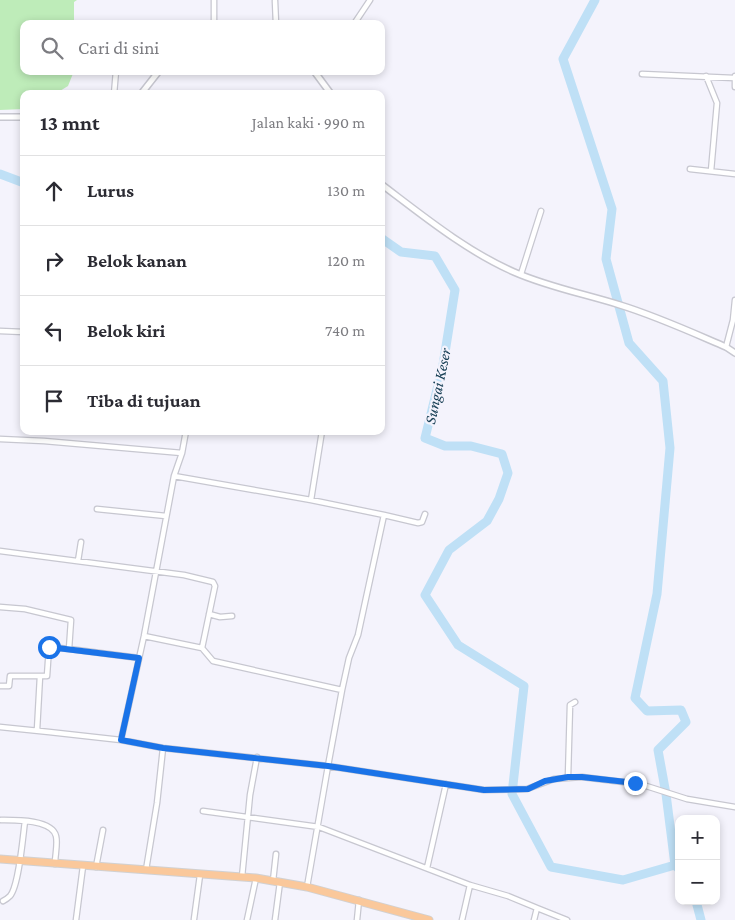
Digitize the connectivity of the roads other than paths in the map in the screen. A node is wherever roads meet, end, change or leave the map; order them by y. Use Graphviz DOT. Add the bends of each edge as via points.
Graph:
graph roads {
  1 [pos="214,0"];
  2 [pos="370,0"];
  3 [pos="275,1"];
  4 [pos="214,20"];
  5 [pos="276,20"];
  6 [pos="357,20"];
  7 [pos="642,74"];
  8 [pos="116,75"];
  9 [pos="156,75"];
  10 [pos="319,75"];
  11 [pos="706,76"];
  12 [pos="735,77"];
  13 [pos="735,87"];
  14 [pos="114,90"];
  15 [pos="144,90"];
  16 [pos="328,90"];
  17 [pos="0,116"];
  18 [pos="20,117"];
  19 [pos="690,169"];
  20 [pos="711,171"];
  21 [pos="735,174"];
  22 [pos="385,187"];
  23 [pos="541,211"];
  24 [pos="521,274"];
  25 [pos="735,300"];
  26 [pos="0,331"];
  27 [pos="20,332"];
  28 [pos="726,347"];
  29 [pos="735,353"];
  30 [pos="185,435"];
  31 [pos="321,435"];
  32 [pos="0,439"];
  33 [pos="182,453"];
  34 [pos="174,476"];
  35 [pos="311,500"];
  36 [pos="97,509"];
  37 [pos="425,514"];
  38 [pos="166,516"];
  39 [pos="384,516"];
  40 [pos="80,542"];
  41 [pos="0,551"];
  42 [pos="78,561"];
  43 [pos="156,571"];
  44 [pos="0,607"];
  45 [pos="210,614"];
  46 [pos="232,616"];
  47 [pos="144,636"];
  48 [pos="202,648"];
  49 [pos="69,650"];
  50 [pos="139,658"];
  51 [pos="40,676"];
  52 [pos="0,686"];
  53 [pos="342,690"];
  54 [pos="575,702"];
  55 [pos="0,727"];
  56 [pos="37,730"];
  57 [pos="121,740"];
  58 [pos="163,748"];
  59 [pos="257,757"];
  60 [pos="328,766"];
  61 [pos="568,777"];
  62 [pos="446,784"];
  63 [pos="735,807"];
  64 [pos="202,811"];
  65 [pos="248,817"];
  66 [pos="1,820"];
  67 [pos="25,820"];
  68 [pos="319,827"];
  69 [pos="103,830"];
  70 [pos="276,854"];
  71 [pos="0,859"];
  72 [pos="20,860"];
  73 [pos="55,864"];
  74 [pos="83,866"];
  75 [pos="96,867"];
  76 [pos="427,868"];
  77 [pos="146,871"];
  78 [pos="200,875"];
  79 [pos="242,877"];
  80 [pos="256,878"];
  81 [pos="276,882"];
  82 [pos="470,885"];
  83 [pos="307,887"];
  84 [pos="359,900"];
  85 [pos="4,901"];
  86 [pos="537,908"];
  87 [pos="194,919"];
  88 [pos="76,920"];
  89 [pos="247,920"];
  90 [pos="275,920"];
  91 [pos="357,920"];
  92 [pos="429,920"];
  93 [pos="462,920"];
  94 [pos="534,920"];
  95 [pos="567,920"];
  1 -- 4 [label="street"];
  2 -- 6 [label="street"];
  3 -- 5 [label="street"];
  7 -- 11 [label="street"];
  8 -- 14 [label="street"];
  9 -- 15 [label="street"];
  10 -- 16 [label="street"];
  11 -- 12 [label="street"];
  11 -- 20 [label="street" via="717,102"];
  12 -- 13 [label="street"];
  17 -- 18 [label="street"];
  19 -- 20 [label="street"];
  20 -- 21 [label="street"];
  22 -- 24 [label="street" via="466,246"];
  23 -- 24 [label="street"];
  24 -- 28 [label="street" via="648,314"];
  25 -- 28 [label="street"];
  26 -- 27 [label="street"];
  28 -- 29 [label="street"];
  30 -- 33 [label="street"];
  31 -- 35 [label="street"];
  32 -- 33 [label="street"];
  33 -- 34 [label="street"];
  34 -- 35 [label="street"];
  34 -- 38 [label="street"];
  35 -- 39 [label="street"];
  36 -- 38 [label="street"];
  37 -- 39 [label="street" via="418,524"];
  38 -- 43 [label="street"];
  39 -- 53 [label="street" via="358,636"];
  40 -- 42 [label="street"];
  41 -- 42 [label="street"];
  42 -- 43 [label="street"];
  43 -- 45 [label="street" via="213,582"];
  43 -- 47 [label="street"];
  44 -- 49 [label="street" via="71,620"];
  45 -- 46 [label="street"];
  45 -- 48 [label="street"];
  47 -- 48 [label="street"];
  47 -- 50 [label="street"];
  48 -- 53 [label="street" via="213,661"];
  49 -- 50 [label="street"];
  49 -- 51 [label="street" via="49,647 48,676"];
  50 -- 57 [label="street"];
  51 -- 52 [label="street" via="10,676 8,687"];
  51 -- 56 [label="street"];
  53 -- 60 [label="street"];
  54 -- 61 [label="street" via="570,705"];
  55 -- 56 [label="street"];
  56 -- 57 [label="street"];
  57 -- 58 [label="street"];
  58 -- 59 [label="street"];
  58 -- 77 [label="street"];
  59 -- 60 [label="street"];
  59 -- 65 [label="street"];
  60 -- 62 [label="street"];
  60 -- 68 [label="street"];
  61 -- 62 [label="street" via="545,781 528,789 484,790"];
  61 -- 63 [label="street" via="629,782 687,799"];
  62 -- 76 [label="street"];
  64 -- 65 [label="street"];
  65 -- 68 [label="street"];
  65 -- 79 [label="street"];
  66 -- 67 [label="street"];
  67 -- 72 [label="street"];
  67 -- 73 [label="street" via="45,825 56,835"];
  68 -- 76 [label="street"];
  68 -- 83 [label="street"];
  69 -- 75 [label="street"];
  70 -- 81 [label="street"];
  71 -- 72 [label="highway"];
  72 -- 73 [label="highway"];
  72 -- 85 [label="street" via="11,895"];
  73 -- 74 [label="highway"];
  74 -- 75 [label="highway"];
  74 -- 88 [label="street"];
  75 -- 77 [label="highway"];
  76 -- 82 [label="street"];
  77 -- 78 [label="highway"];
  78 -- 79 [label="highway"];
  78 -- 87 [label="street"];
  79 -- 80 [label="highway"];
  80 -- 81 [label="highway"];
  80 -- 89 [label="street"];
  81 -- 83 [label="highway"];
  81 -- 90 [label="street"];
  82 -- 86 [label="street"];
  82 -- 93 [label="street"];
  83 -- 84 [label="highway"];
  84 -- 91 [label="street"];
  84 -- 92 [label="highway"];
  86 -- 94 [label="street"];
  86 -- 95 [label="street"];
}
